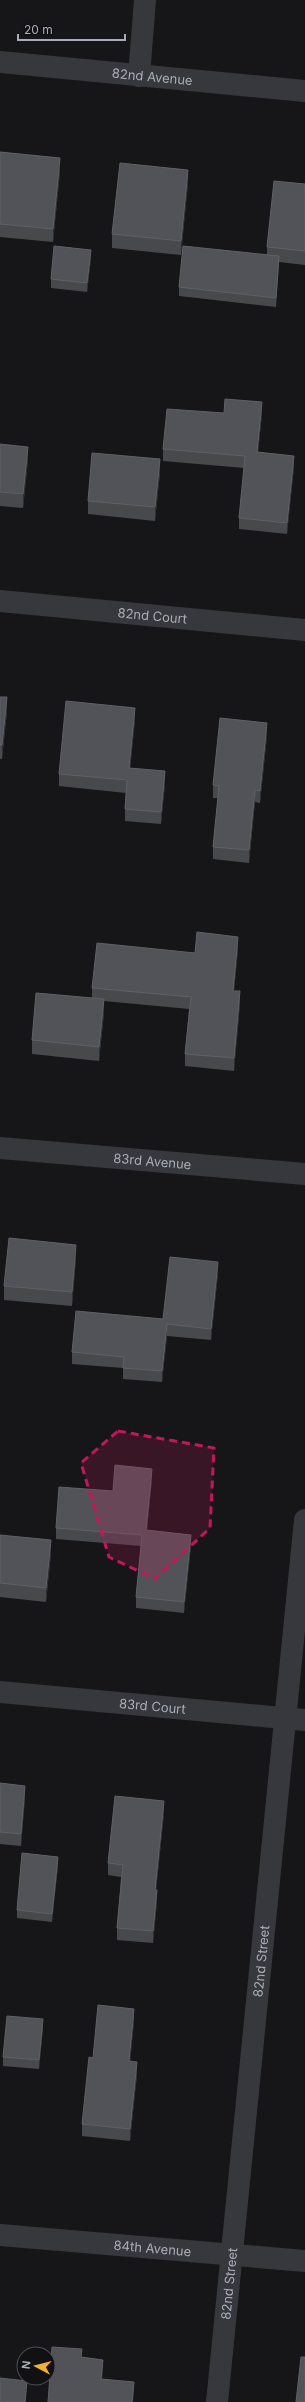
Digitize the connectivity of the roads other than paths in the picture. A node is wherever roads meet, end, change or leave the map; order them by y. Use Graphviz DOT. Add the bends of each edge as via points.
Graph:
graph roads {
  1 [pos="145,0"];
  2 [pos="0,62"];
  3 [pos="139,76"];
  4 [pos="305,91"];
  5 [pos="0,601"];
  6 [pos="305,630"];
  7 [pos="0,1148"];
  8 [pos="305,1174"];
  9 [pos="305,1520"];
  10 [pos="0,1692"];
  11 [pos="295,1719"];
  12 [pos="0,2235"];
  13 [pos="231,2254"];
  14 [pos="305,2261"];
  15 [pos="217,2402"];
  1 -- 3 [label="street"];
  2 -- 3 [label="street, 82nd Avenue"];
  3 -- 4 [label="street, 82nd Avenue"];
  5 -- 6 [label="street, 82nd Court"];
  7 -- 8 [label="street, 83rd Avenue"];
  9 -- 11 [label="street, 82nd Street"];
  10 -- 11 [label="street, 83rd Court"];
  11 -- 13 [label="street, 82nd Street"];
  12 -- 13 [label="street, 84th Avenue"];
  13 -- 14 [label="street, 84th Avenue"];
  13 -- 15 [label="street, 82nd Street"];
}
